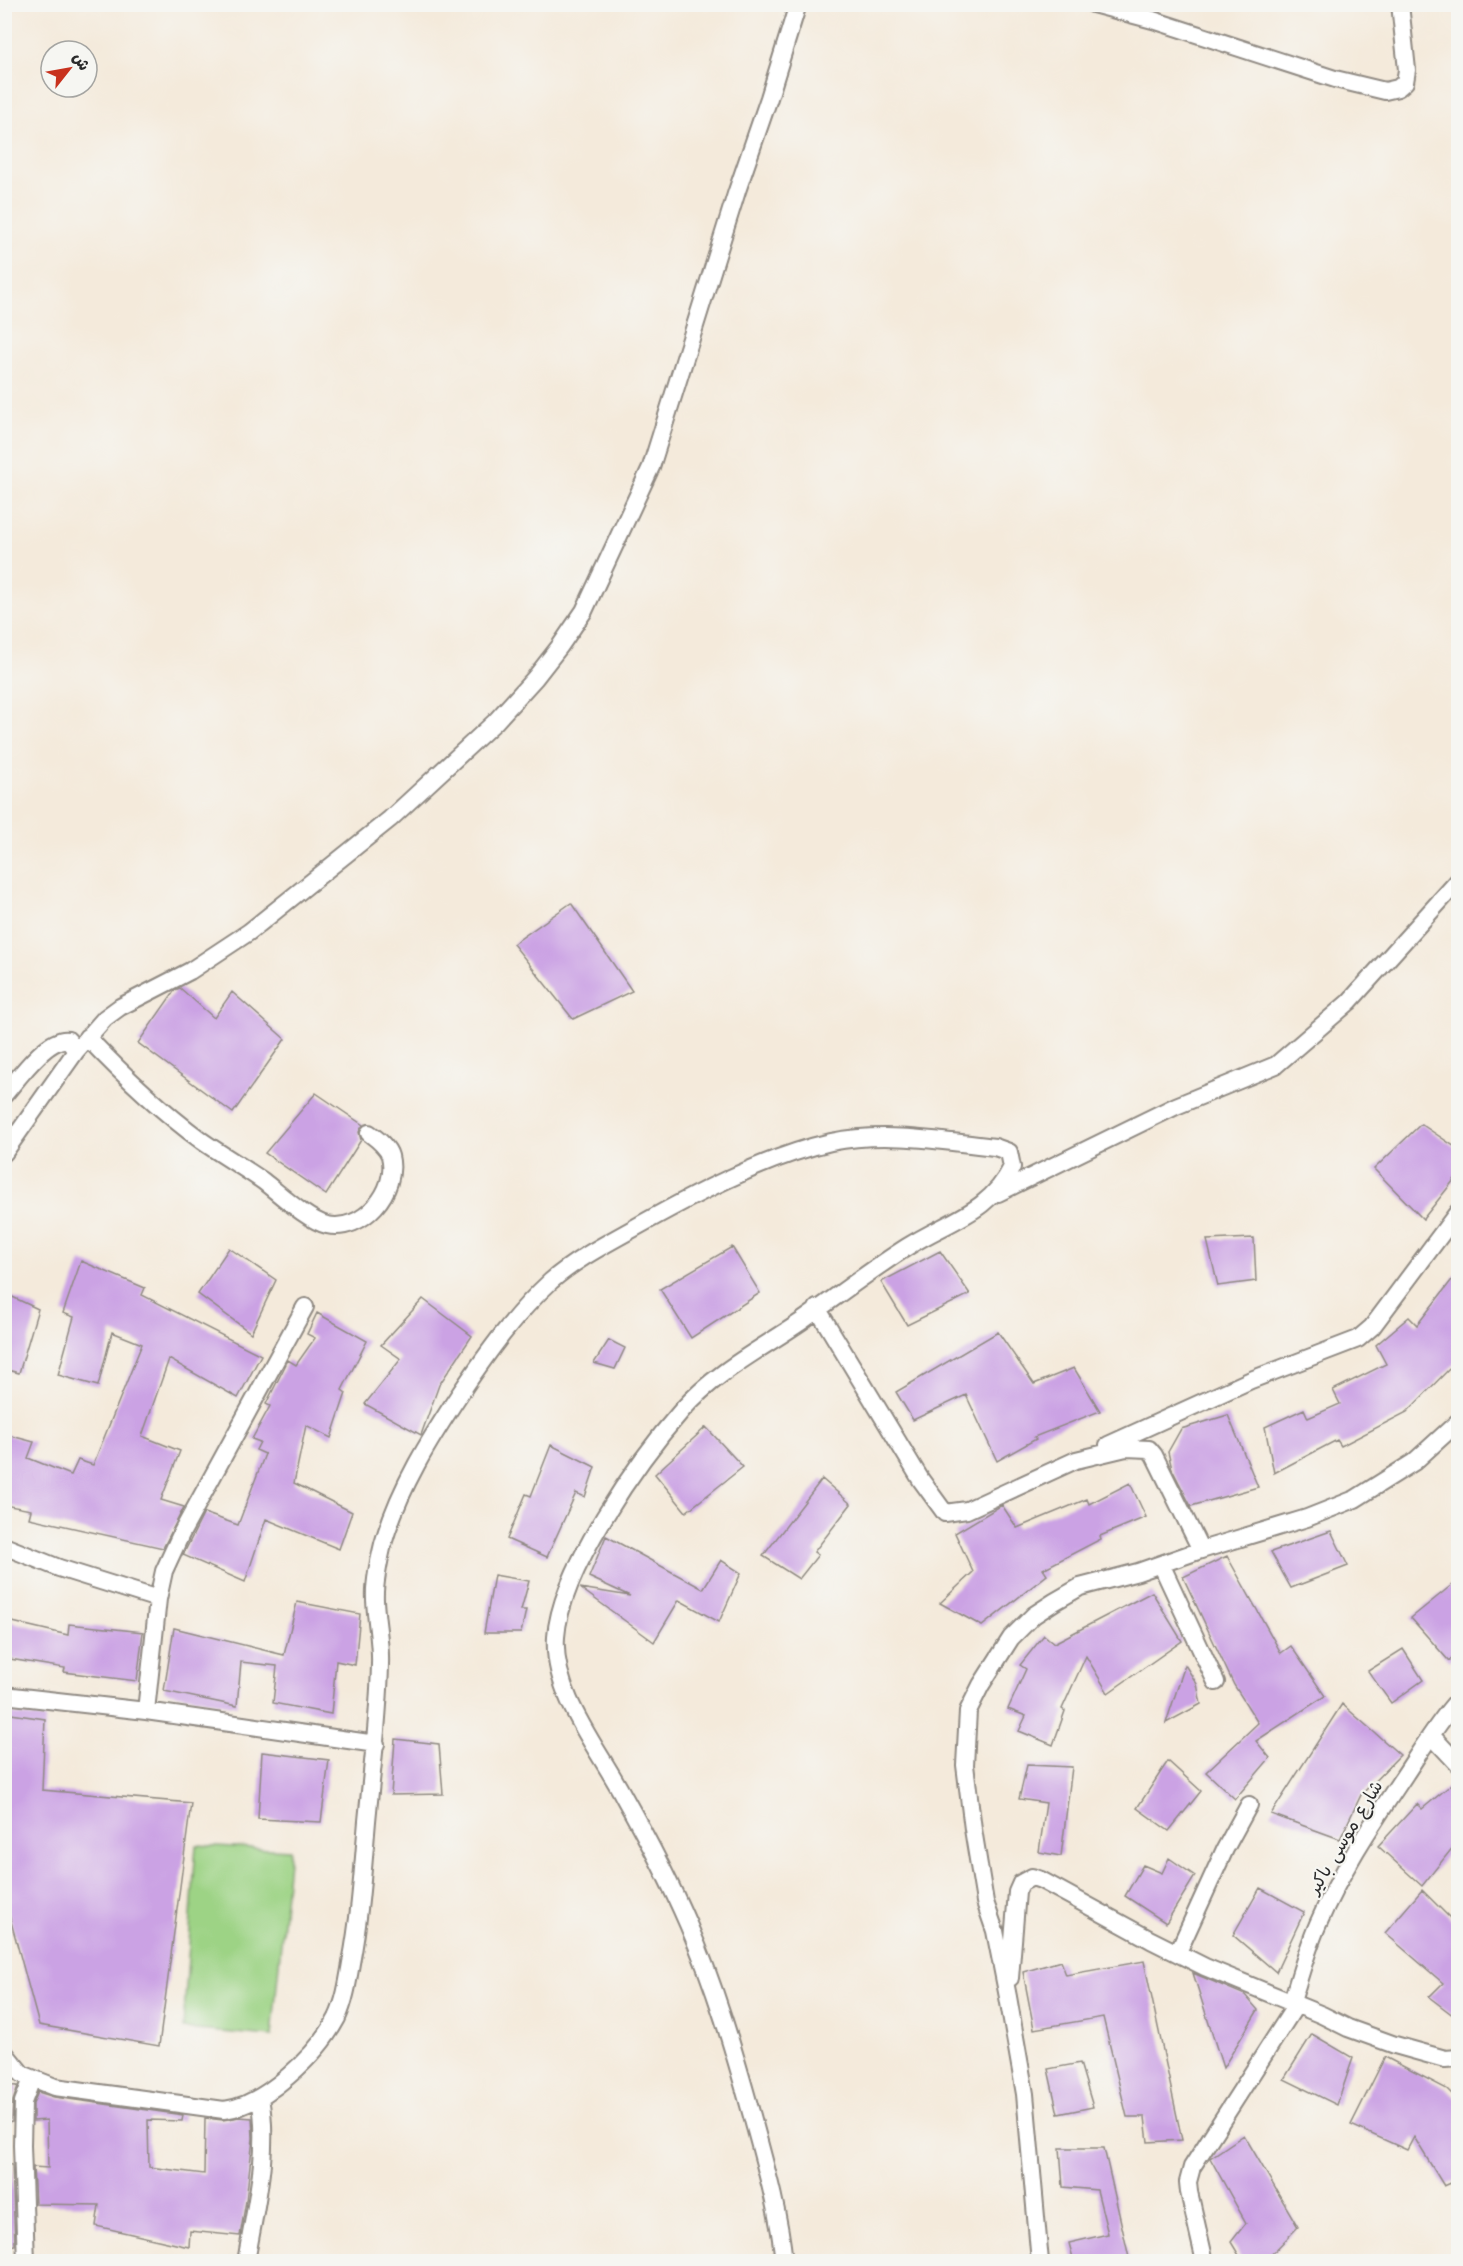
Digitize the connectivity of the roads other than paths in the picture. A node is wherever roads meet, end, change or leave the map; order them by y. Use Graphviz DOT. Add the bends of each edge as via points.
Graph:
graph roads {
  1 [pos="798,4"];
  2 [pos="1093,4"];
  3 [pos="1400,4"];
  4 [pos="1458,881"];
  5 [pos="87,1037"];
  6 [pos="76,1051"];
  7 [pos="4,1095"];
  8 [pos="369,1133"];
  9 [pos="4,1154"];
  10 [pos="995,1195"];
  11 [pos="1458,1212"];
  12 [pos="305,1307"];
  13 [pos="817,1308"];
  14 [pos="1458,1422"];
  15 [pos="1076,1460"];
  16 [pos="4,1546"];
  17 [pos="1201,1550"];
  18 [pos="1161,1564"];
  19 [pos="158,1599"];
  20 [pos="1216,1682"];
  21 [pos="4,1695"];
  22 [pos="1458,1700"];
  23 [pos="146,1711"];
  24 [pos="1431,1735"];
  25 [pos="376,1744"];
  26 [pos="1458,1764"];
  27 [pos="1250,1805"];
  28 [pos="1178,1952"];
  29 [pos="1008,1997"];
  30 [pos="1296,2006"];
  31 [pos="4,2052"];
  32 [pos="1458,2058"];
  33 [pos="32,2079"];
  34 [pos="260,2097"];
  35 [pos="26,2262"];
  36 [pos="246,2262"];
  37 [pos="784,2262"];
  38 [pos="1040,2262"];
  39 [pos="1205,2262"];
  1 -- 5 [label="street" via="651,467 584,611 560,646 495,722 390,819 249,932 190,971 120,1007"];
  2 -- 3 [label="street" via="1385,92 1405,82"];
  4 -- 10 [label="street" via="1350,1002 1276,1065 1176,1106"];
  5 -- 6 [label="street"];
  5 -- 8 [label="street" via="158,1106 325,1224 341,1226 358,1219 373,1209 390,1185 390,1154"];
  6 -- 7 [label="street" via="68,1040 57,1041"];
  6 -- 9 [label="street"];
  10 -- 13 [label="street" via="910,1245"];
  10 -- 25 [label="street" via="1012,1167 1007,1150 891,1137 834,1142 755,1168 699,1193 597,1249 553,1280 495,1343 438,1426 409,1476 394,1513 383,1545 375,1596 381,1660"];
  11 -- 15 [label="street" via="1359,1339 1251,1380"];
  12 -- 19 [label="street" via="181,1534 164,1570"];
  13 -- 15 [label="street" via="945,1513 967,1510"];
  13 -- 37 [label="street" via="732,1367 681,1412 618,1494 574,1573 566,1591 556,1640 566,1694 656,1854 706,1970 727,2028 756,2133"];
  14 -- 17 [label="street" via="1414,1462 1355,1499"];
  15 -- 17 [label="street" via="1126,1448 1149,1449"];
  16 -- 19 [label="street"];
  17 -- 18 [label="street"];
  18 -- 20 [label="street"];
  18 -- 29 [label="street" via="1080,1587 1034,1615 1011,1638 968,1711 965,1765 978,1867"];
  19 -- 23 [label="street"];
  21 -- 23 [label="street"];
  22 -- 24 [label="street, شارع موسى باكير"];
  23 -- 25 [label="street"];
  24 -- 26 [label="street"];
  24 -- 30 [label="street, شارع موسى باكير" via="1356,1850 1317,1925 1292,2002"];
  25 -- 34 [label="street" via="356,1935 344,2000 336,2019 313,2051"];
  27 -- 28 [label="street" via="1225,1849"];
  28 -- 29 [label="street" via="1032,1877 1021,1883 1017,1892"];
  28 -- 30 [label="street"];
  29 -- 38 [label="street" via="1024,2094"];
  30 -- 32 [label="street" via="1395,2045 1445,2059"];
  30 -- 39 [label="street" via="1192,2167 1189,2192"];
  31 -- 33 [label="street" via="22,2074"];
  33 -- 34 [label="street" via="55,2087 224,2110"];
  33 -- 35 [label="street" via="23,2102"];
  34 -- 36 [label="street" via="265,2122 262,2158"];
}
